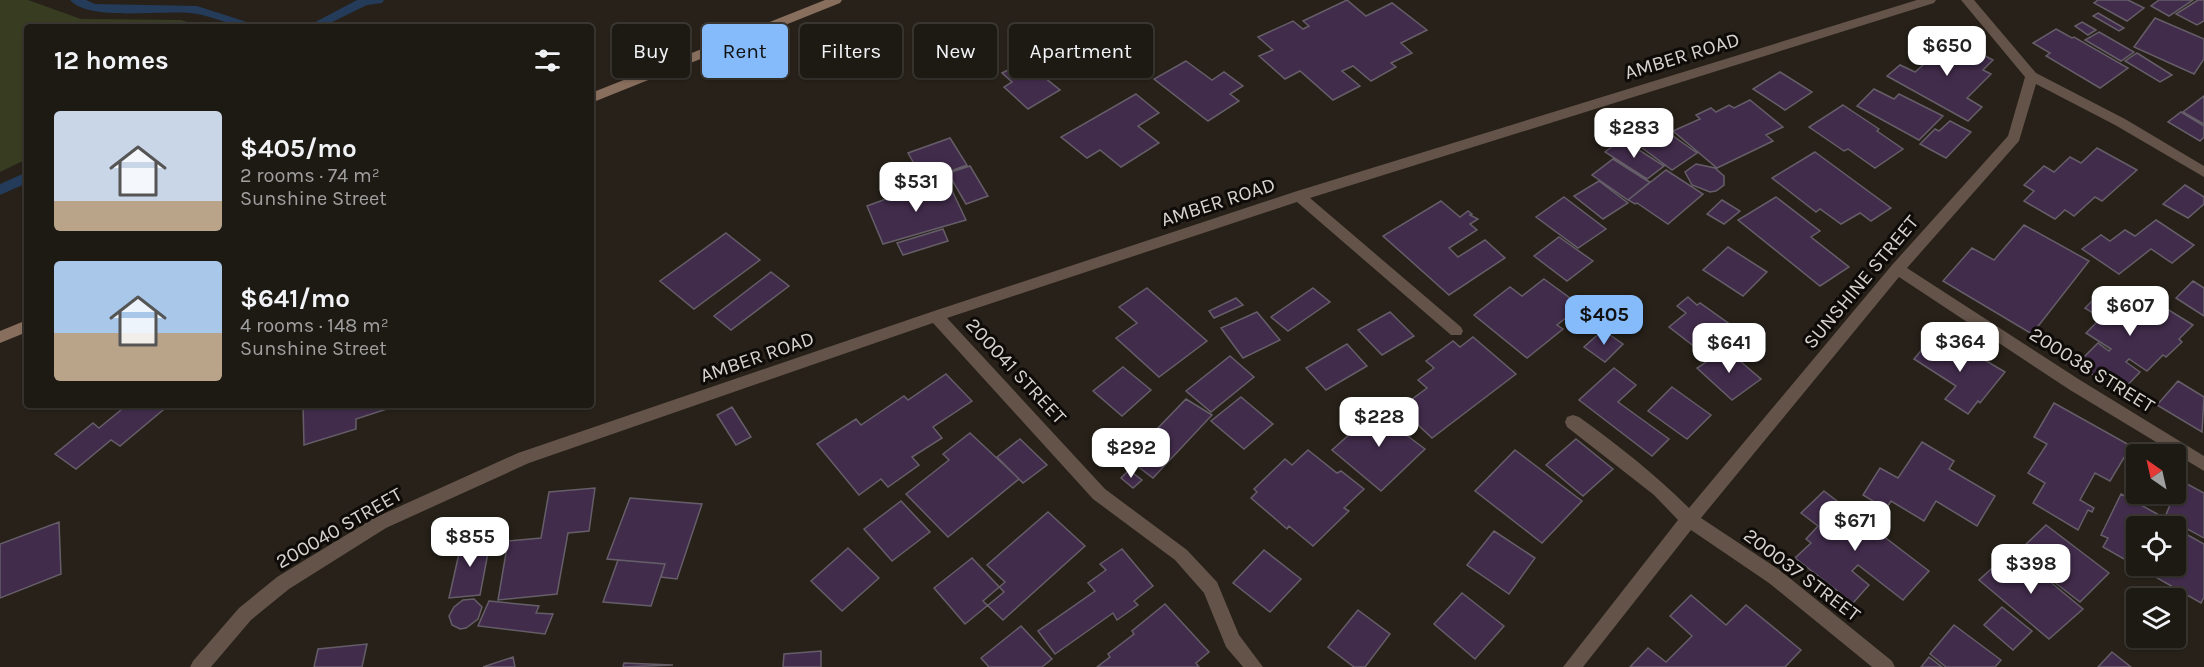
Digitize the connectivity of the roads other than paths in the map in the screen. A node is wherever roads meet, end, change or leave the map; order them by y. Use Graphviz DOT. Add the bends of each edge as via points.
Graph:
graph roads {
  1 [pos="836,0"];
  2 [pos="1930,0"];
  3 [pos="1967,0"];
  4 [pos="2032,76"];
  5 [pos="594,97"];
  6 [pos="2204,172"];
  7 [pos="1299,196"];
  8 [pos="1898,269"];
  9 [pos="936,316"];
  10 [pos="24,327"];
  11 [pos="1456,331"];
  12 [pos="0,337"];
  13 [pos="1573,422"];
  14 [pos="524,458"];
  15 [pos="2204,464"];
  16 [pos="1689,520"];
  17 [pos="199,667"];
  18 [pos="1254,667"];
  19 [pos="1572,667"];
  20 [pos="1886,667"];
  1 -- 5 [label="street"];
  2 -- 7 [label="street, AMBER ROAD"];
  3 -- 4 [label="street"];
  4 -- 6 [label="street"];
  4 -- 8 [label="street, SUNSHINE STREET" via="2014,138"];
  7 -- 9 [label="street, AMBER ROAD"];
  7 -- 11 [label="street"];
  8 -- 15 [label="street, 200038 STREET"];
  8 -- 16 [label="street, SUNSHINE STREET"];
  9 -- 14 [label="street, AMBER ROAD"];
  9 -- 18 [label="street, 200041 STREET" via="1099,494 1181,555 1211,588 1232,641"];
  10 -- 12 [label="street"];
  13 -- 16 [label="street, 200037 STREET" via="1660,490"];
  14 -- 17 [label="street, 200040 STREET" via="380,523 283,583 245,614"];
  16 -- 19 [label="street, SUNSHINE STREET"];
  16 -- 20 [label="street, 200037 STREET" via="1775,577"];
}
